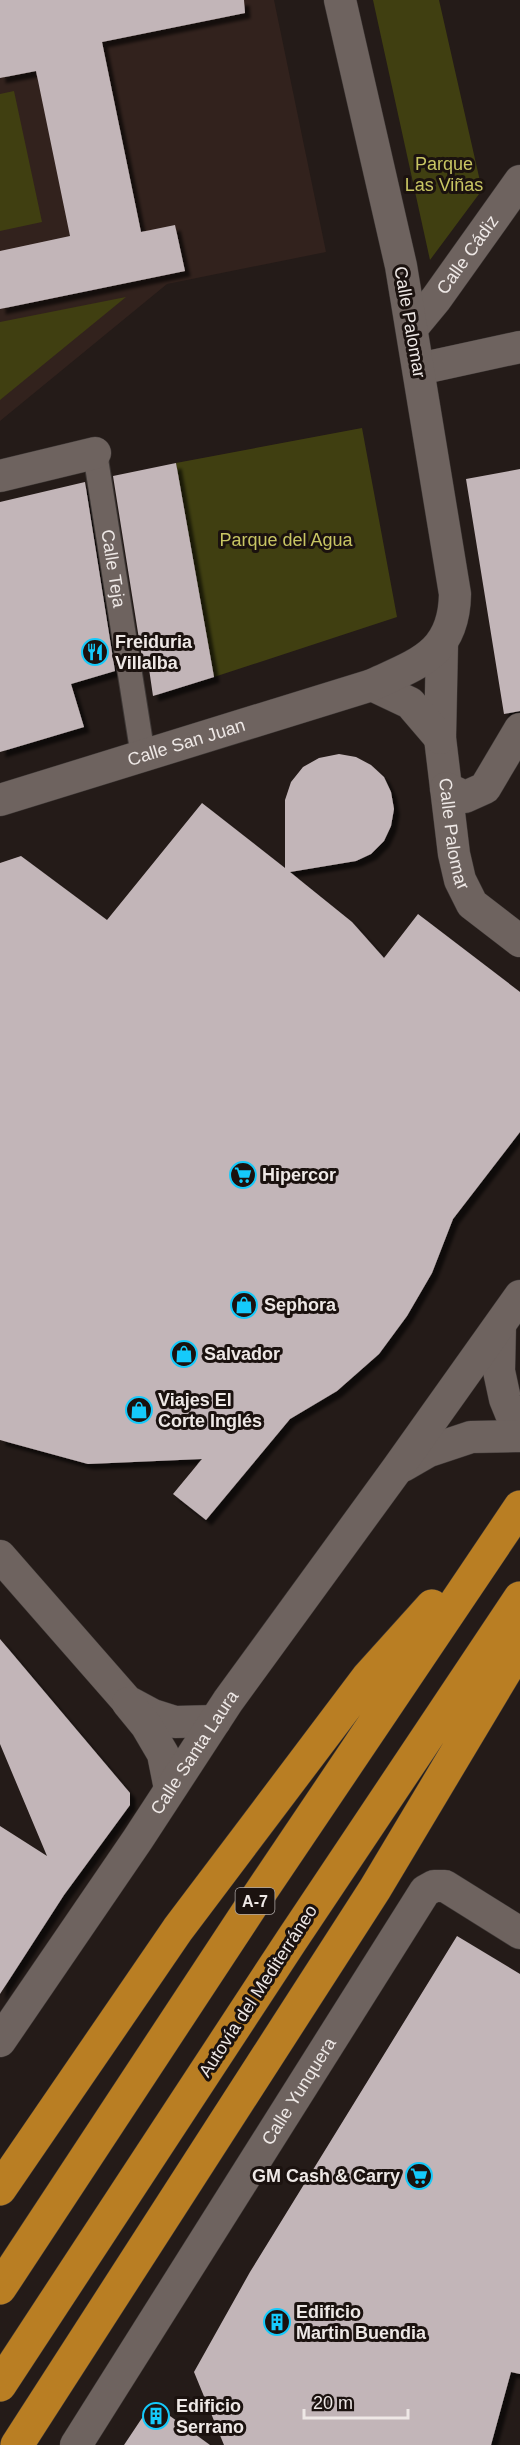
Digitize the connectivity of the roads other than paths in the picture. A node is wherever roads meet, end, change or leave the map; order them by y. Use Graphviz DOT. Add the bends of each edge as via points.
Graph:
graph roads {
  1 [pos="340,0"];
  2 [pos="520,181"];
  3 [pos="412,328"];
  4 [pos="520,347"];
  5 [pos="419,369"];
  6 [pos="95,453"];
  7 [pos="0,476"];
  8 [pos="442,645"];
  9 [pos="372,685"];
  10 [pos="520,729"];
  11 [pos="440,738"];
  12 [pos="143,756"];
  13 [pos="446,788"];
  14 [pos="0,800"];
  15 [pos="520,941"];
  16 [pos="520,1296"];
  17 [pos="500,1326"];
  18 [pos="520,1436"];
  19 [pos="397,1470"];
  20 [pos="517,1511"];
  21 [pos="0,1556"];
  22 [pos="520,1598"];
  23 [pos="520,1638"];
  24 [pos="127,1701"];
  25 [pos="216,1721"];
  26 [pos="170,1790"];
  27 [pos="520,1933"];
  28 [pos="0,2041"];
  29 [pos="0,2189"];
  30 [pos="0,2288"];
  31 [pos="0,2385"];
  32 [pos="17,2445"];
  33 [pos="76,2445"];
  1 -- 3 [label="street, Calle Palomar"];
  2 -- 3 [label="street, Calle Cádiz"];
  3 -- 5 [label="street, Calle Palomar"];
  4 -- 5 [label="street"];
  5 -- 8 [label="street, Calle Palomar" via="455,594 455,613"];
  6 -- 7 [label="street"];
  6 -- 12 [label="street, Calle Teja"];
  8 -- 9 [label="street" via="412,667"];
  8 -- 11 [label="street, Calle Palomar"];
  9 -- 11 [label="street" via="411,703"];
  9 -- 12 [label="street, Calle San Juan"];
  10 -- 13 [label="street" via="485,788 465,797"];
  11 -- 13 [label="street, Calle Palomar"];
  12 -- 14 [label="street, Calle San Juan"];
  13 -- 15 [label="street, Calle Palomar" via="460,880 472,904"];
  16 -- 17 [label="street, Calle Santa Laura"];
  17 -- 18 [label="street, Calle Santa Laura" via="499,1371"];
  17 -- 19 [label="street, Calle Santa Laura"];
  18 -- 19 [label="street, Calle Santa Laura" via="471,1437 429,1451"];
  19 -- 25 [label="street, Calle Santa Laura"];
  20 -- 29 [label="highway" via="368,1677 178,1929"];
  20 -- 30 [label="highway, A-7"];
  21 -- 24 [label="street"];
  22 -- 31 [label="highway, Autovía del Mediterráneo"];
  23 -- 32 [label="highway" via="509,1665 375,1889"];
  24 -- 25 [label="street" via="175,1722"];
  24 -- 26 [label="street" via="164,1754"];
  25 -- 26 [label="street, Calle Santa Laura"];
  26 -- 28 [label="street, Calle Santa Laura"];
  27 -- 33 [label="street, Calle Yunquera" via="445,1886 425,1891"];
}
